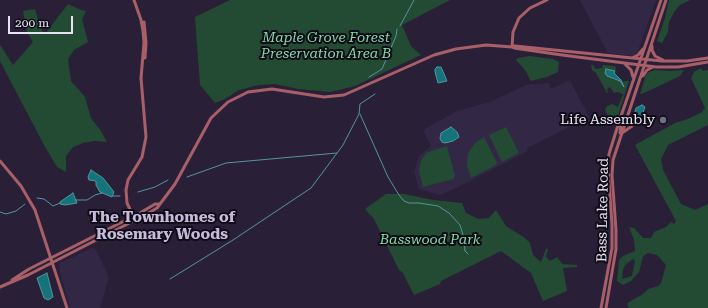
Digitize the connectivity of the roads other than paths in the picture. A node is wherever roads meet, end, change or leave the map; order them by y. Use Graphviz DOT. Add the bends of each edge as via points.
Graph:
graph roads {
  1 [pos="135,0"];
  2 [pos="547,0"];
  3 [pos="666,0"];
  4 [pos="660,1"];
  5 [pos="652,41"];
  6 [pos="512,47"];
  7 [pos="644,48"];
  8 [pos="631,58"];
  9 [pos="708,58"];
  10 [pos="640,59"];
  11 [pos="646,60"];
  12 [pos="671,62"];
  13 [pos="708,62"];
  14 [pos="624,63"];
  15 [pos="639,65"];
  16 [pos="644,65"];
  17 [pos="656,67"];
  18 [pos="634,79"];
  19 [pos="630,108"];
  20 [pos="619,122"];
  21 [pos="632,126"];
  22 [pos="620,136"];
  23 [pos="0,161"];
  24 [pos="159,204"];
  25 [pos="133,216"];
  26 [pos="135,220"];
  27 [pos="51,258"];
  28 [pos="52,263"];
  29 [pos="10,282"];
  30 [pos="0,287"];
  31 [pos="67,308"];
  32 [pos="601,308"];
  33 [pos="606,308"];
  1 -- 25 [label="main road" via="144,31 141,78 146,138 142,157 128,180 126,196"];
  2 -- 6 [label="main road" via="530,8 519,18 514,27"];
  3 -- 5 [label="main road, Bass Lake Road"];
  4 -- 7 [label="main road, Bass Lake Road"];
  5 -- 11 [label="main road, Bass Lake Road"];
  5 -- 12 [label="main road" via="655,56"];
  6 -- 8 [label="main road"];
  6 -- 14 [label="main road"];
  6 -- 24 [label="main road" via="486,45 448,51 422,60 352,93 339,96 316,96 272,89 255,90 237,96 211,118 175,184"];
  7 -- 8 [label="main road"];
  7 -- 10 [label="main road, Bass Lake Road"];
  8 -- 10 [label="main road"];
  9 -- 12 [label="main road"];
  10 -- 11 [label="main road"];
  10 -- 15 [label="main road, Bass Lake Road"];
  11 -- 12 [label="main road"];
  11 -- 16 [label="main road, Bass Lake Road"];
  13 -- 17 [label="main road" via="678,67"];
  14 -- 15 [label="main road"];
  14 -- 18 [label="main road" via="631,70"];
  15 -- 16 [label="main road"];
  15 -- 18 [label="main road, Bass Lake Road"];
  16 -- 17 [label="main road"];
  16 -- 19 [label="main road, Bass Lake Road"];
  17 -- 19 [label="main road" via="648,69 644,74"];
  18 -- 20 [label="main road, Bass Lake Road"];
  19 -- 22 [label="main road, Bass Lake Road"];
  20 -- 22 [label="main road"];
  20 -- 32 [label="main road, Bass Lake Road" via="608,160 612,248"];
  21 -- 22 [label="main road"];
  22 -- 33 [label="main road, Bass Lake Road" via="612,170 615,256"];
  23 -- 27 [label="main road" via="18,182 35,210"];
  24 -- 25 [label="main road"];
  24 -- 26 [label="main road" via="157,208"];
  25 -- 26 [label="main road"];
  25 -- 27 [label="main road"];
  26 -- 28 [label="main road"];
  27 -- 28 [label="main road"];
  27 -- 29 [label="main road"];
  28 -- 29 [label="main road"];
  28 -- 31 [label="main road"];
  29 -- 30 [label="main road"];
}
